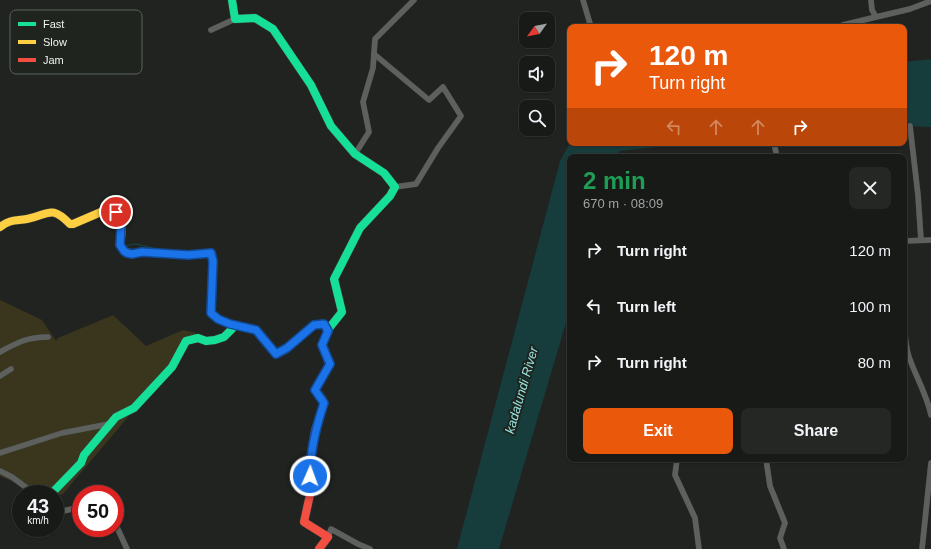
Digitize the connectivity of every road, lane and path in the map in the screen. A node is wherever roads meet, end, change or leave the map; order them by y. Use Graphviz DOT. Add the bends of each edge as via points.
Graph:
graph roads {
  1 [pos="232,0"];
  2 [pos="414,0"];
  3 [pos="583,0"];
  4 [pos="871,0"];
  5 [pos="931,1"];
  6 [pos="876,17"];
  7 [pos="235,19"];
  8 [pos="590,24"];
  9 [pos="847,24"];
  10 [pos="212,30"];
  11 [pos="374,54"];
  12 [pos="910,126"];
  13 [pos="355,154"];
  14 [pos="395,187"];
  15 [pos="0,227"];
  16 [pos="921,240"];
  17 [pos="931,240"];
  18 [pos="907,241"];
  19 [pos="230,324"];
  20 [pos="328,331"];
  21 [pos="48,337"];
  22 [pos="907,348"];
  23 [pos="0,352"];
  24 [pos="11,369"];
  25 [pos="0,376"];
  26 [pos="931,415"];
  27 [pos="108,426"];
  28 [pos="0,454"];
  29 [pos="677,462"];
  30 [pos="766,462"];
  31 [pos="931,464"];
  32 [pos="0,471"];
  33 [pos="23,485"];
  34 [pos="60,485"];
  35 [pos="122,537"];
  36 [pos="328,537"];
  37 [pos="127,549"];
  38 [pos="320,549"];
  39 [pos="370,549"];
  40 [pos="699,549"];
  41 [pos="784,549"];
  42 [pos="922,549"];
  1 -- 7 [label="street"];
  2 -- 11 [label="street" via="375,39"];
  3 -- 8 [label="street"];
  4 -- 6 [label="street"];
  5 -- 6 [label="street"];
  6 -- 9 [label="street"];
  7 -- 10 [label="street"];
  7 -- 13 [label="street" via="255,18 273,30 311,85 332,126"];
  11 -- 13 [label="street" via="373,68 363,102 369,132"];
  11 -- 14 [label="street" via="429,100 444,87 462,116 416,184"];
  12 -- 16 [label="street"];
  13 -- 14 [label="street" via="384,173"];
  14 -- 20 [label="street" via="390,196 360,228 334,279 342,312"];
  15 -- 19 [label="street" via="9,221 28,219 48,212 55,212 73,224 107,210 116,212 120,215 120,245 127,253 211,253 211,313"];
  16 -- 17 [label="street"];
  16 -- 18 [label="street"];
  19 -- 20 [label="street" via="256,330 276,354 314,325 324,324"];
  19 -- 27 [label="street" via="232,329 224,337 206,341 198,338 186,342 172,367 143,399 134,408 116,417"];
  20 -- 36 [label="street" via="322,345 330,364 315,390 324,403 314,438 310,463 311,490 304,522"];
  21 -- 23 [label="street" via="20,341"];
  22 -- 26 [label="street"];
  24 -- 25 [label="street"];
  27 -- 28 [label="street" via="109,424 62,433"];
  27 -- 34 [label="street" via="81,463"];
  29 -- 40 [label="street" via="675,475 695,518"];
  30 -- 41 [label="street" via="770,486 785,523 780,538"];
  31 -- 42 [label="street"];
  32 -- 33 [label="street"];
  35 -- 37 [label="street"];
  36 -- 38 [label="street"];
  36 -- 39 [label="street" via="331,529"];
}
